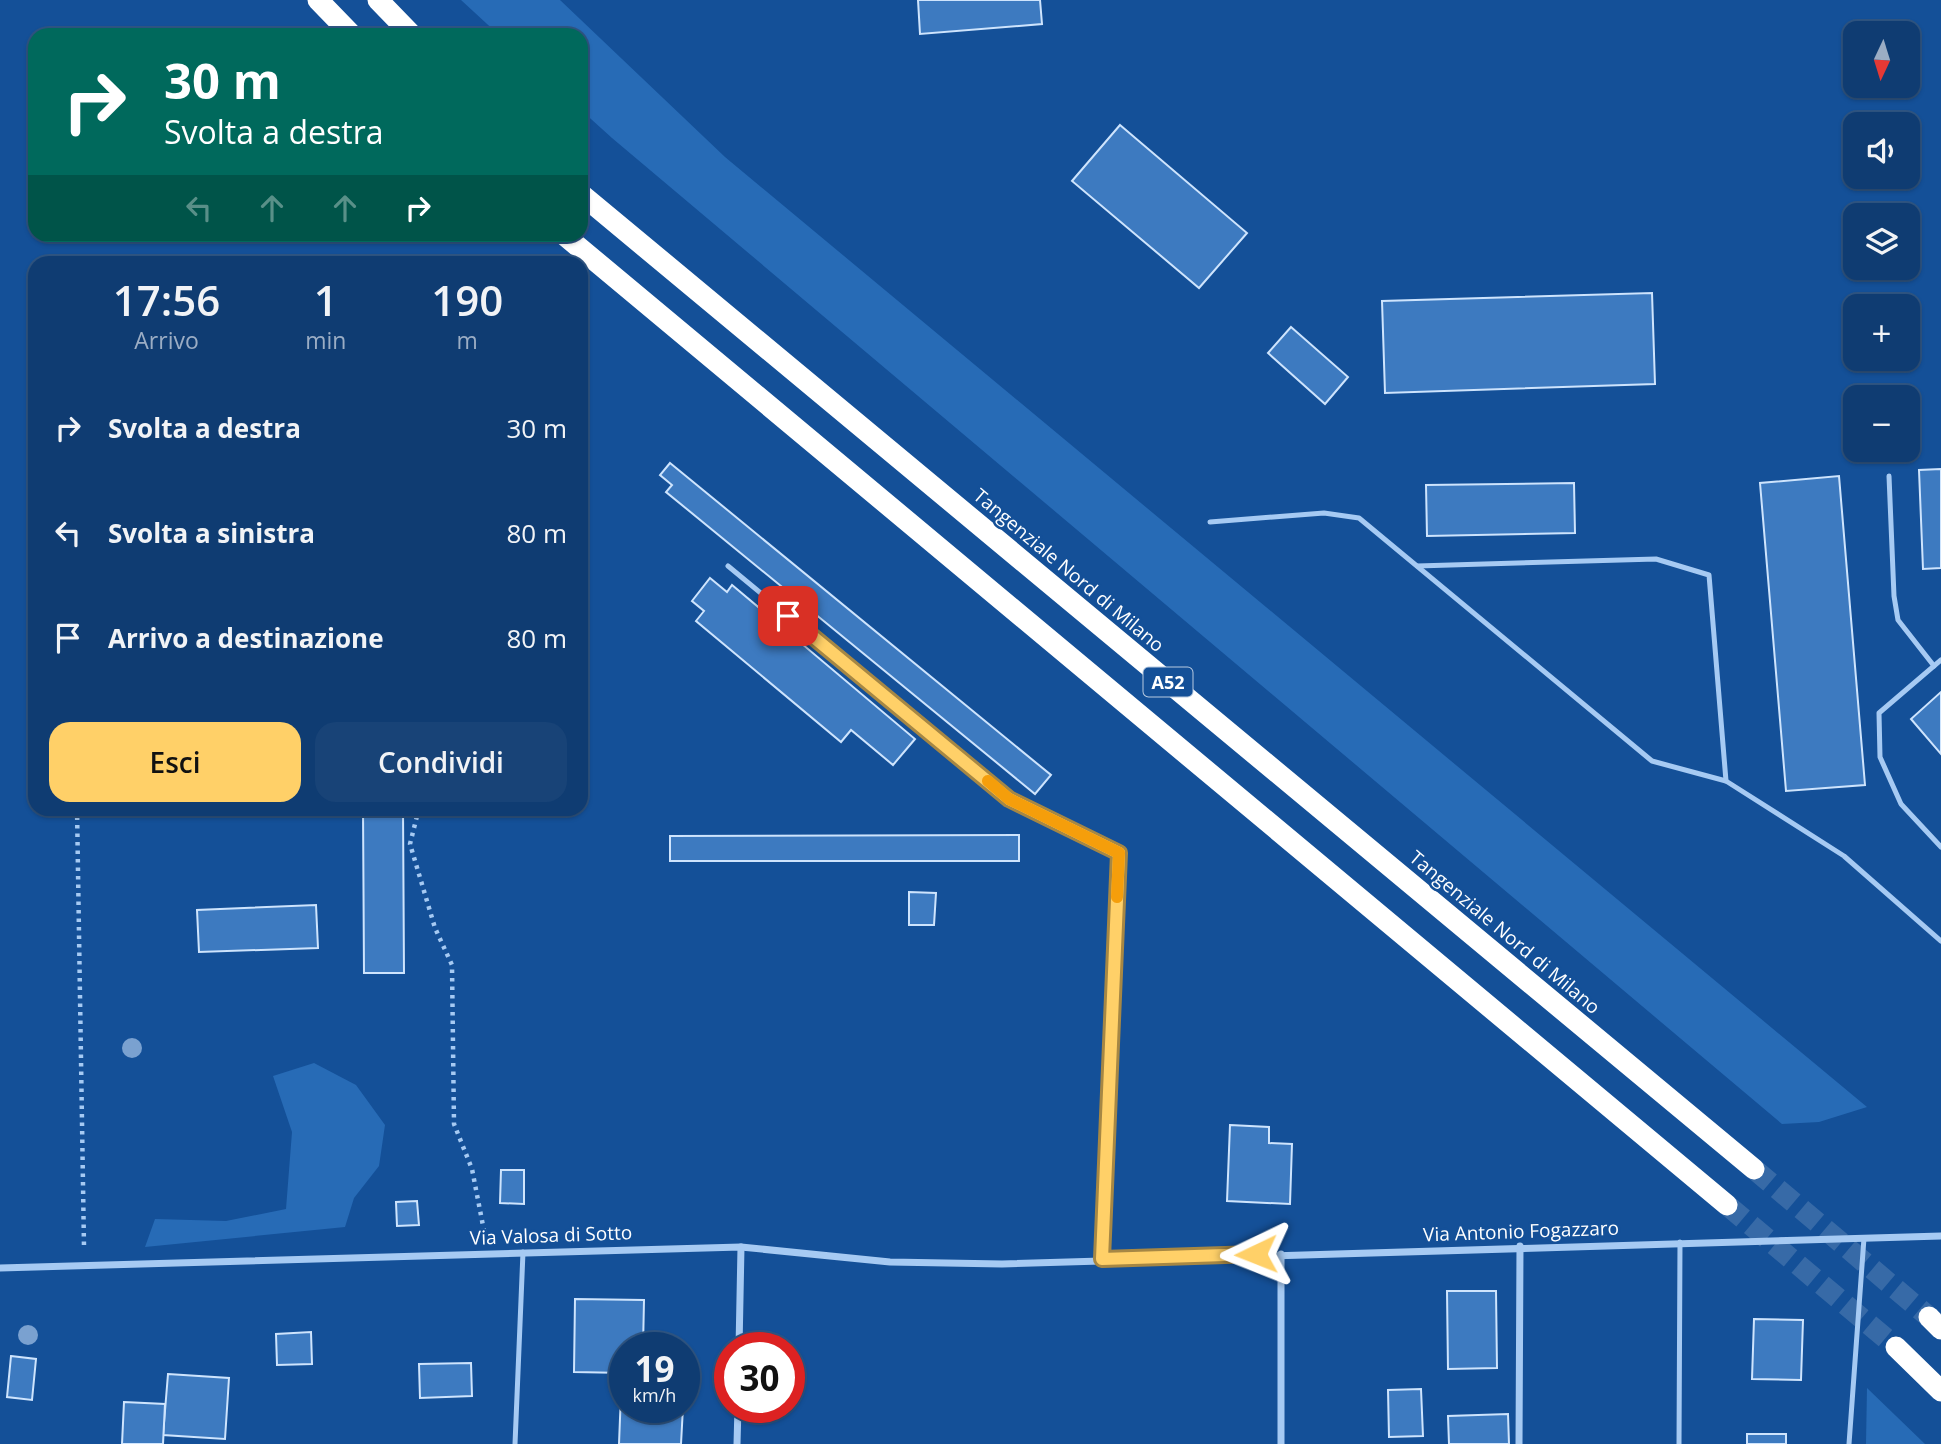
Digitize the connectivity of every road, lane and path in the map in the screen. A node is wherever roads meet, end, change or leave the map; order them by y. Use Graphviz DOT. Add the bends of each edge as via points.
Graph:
graph roads {
  1 [pos="318,0"];
  2 [pos="378,0"];
  3 [pos="345,28"];
  4 [pos="405,28"];
  5 [pos="588,200"];
  6 [pos="574,242"];
  7 [pos="1889,476"];
  8 [pos="1210,522"];
  9 [pos="728,566"];
  10 [pos="1417,566"];
  11 [pos="1941,660"];
  12 [pos="1934,666"];
  13 [pos="1726,781"];
  14 [pos="77,816"];
  15 [pos="417,816"];
  16 [pos="1941,847"];
  17 [pos="1941,941"];
  18 [pos="1754,1169"];
  19 [pos="1727,1205"];
  20 [pos="1941,1236"];
  21 [pos="1864,1238"];
  22 [pos="1681,1242"];
  23 [pos="1521,1246"];
  24 [pos="741,1247"];
  25 [pos="523,1252"];
  26 [pos="489,1253"];
  27 [pos="1282,1254"];
  28 [pos="1102,1259"];
  29 [pos="85,1265"];
  30 [pos="0,1268"];
  31 [pos="739,1332"];
  32 [pos="1896,1347"];
  33 [pos="1941,1391"];
  34 [pos="738,1423"];
  35 [pos="515,1444"];
  36 [pos="737,1444"];
  37 [pos="1281,1444"];
  38 [pos="1519,1444"];
  39 [pos="1679,1444"];
  40 [pos="1849,1444"];
  1 -- 3 [label="highway"];
  2 -- 4 [label="highway"];
  5 -- 18 [label="highway, Tangenziale Nord di Milano / A52"];
  6 -- 19 [label="highway, A52"];
  7 -- 12 [label="lane" via="1898,620"];
  8 -- 10 [label="lane" via="1324,513 1359,518"];
  9 -- 28 [label="lane" via="1009,799 1119,853"];
  10 -- 13 [label="lane" via="1652,761"];
  10 -- 13 [label="lane" via="1656,559 1709,575"];
  11 -- 12 [label="lane"];
  12 -- 16 [label="lane" via="1880,713 1880,757 1901,804"];
  13 -- 17 [label="lane" via="1844,856"];
  14 -- 29 [label="path"];
  15 -- 26 [label="path" via="410,844 435,928 452,965 454,1124 472,1169"];
  20 -- 21 [label="street, Via Antonio Fogazzaro"];
  21 -- 22 [label="street, Via Antonio Fogazzaro"];
  21 -- 40 [label="lane"];
  22 -- 23 [label="street, Via Antonio Fogazzaro"];
  22 -- 39 [label="lane"];
  23 -- 27 [label="street, Via Antonio Fogazzaro"];
  23 -- 38 [label="street"];
  24 -- 25 [label="street, Via Valosa di Sotto"];
  24 -- 28 [label="street, Via Valosa di Sotto" via="947,1265"];
  24 -- 31 [label="street"];
  25 -- 26 [label="street, Via Valosa di Sotto"];
  25 -- 35 [label="lane"];
  26 -- 29 [label="street, Via Valosa di Sotto"];
  27 -- 28 [label="street, Via Antonio Fogazzaro"];
  27 -- 37 [label="street"];
  29 -- 30 [label="street, Via Valosa di Sotto"];
  32 -- 33 [label="highway"];
  34 -- 36 [label="street"];
}
